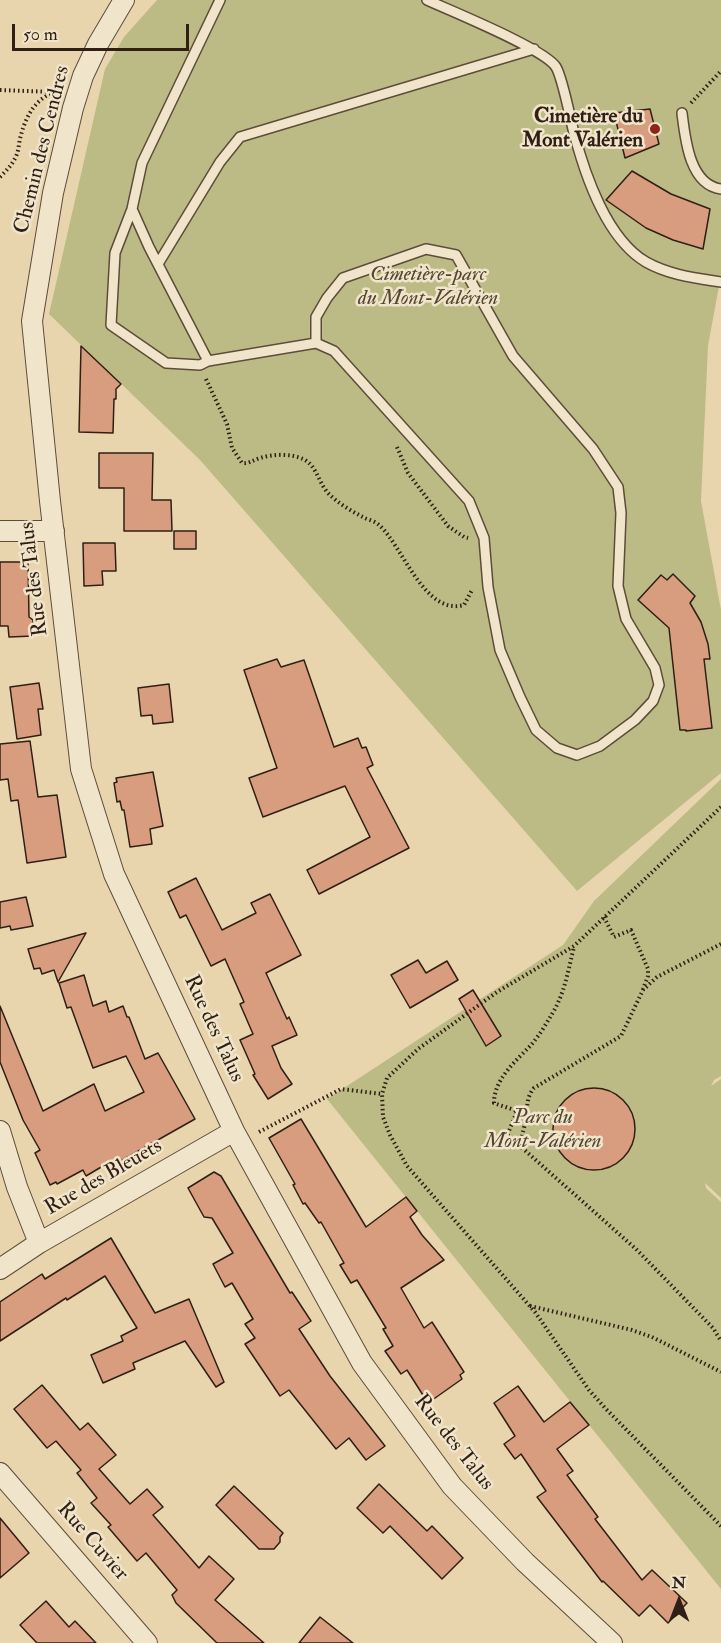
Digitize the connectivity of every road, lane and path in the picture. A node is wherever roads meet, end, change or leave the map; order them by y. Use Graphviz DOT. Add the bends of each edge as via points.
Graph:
graph roads {
  1 [pos="124,0"];
  2 [pos="220,0"];
  3 [pos="427,0"];
  4 [pos="534,49"];
  5 [pos="721,71"];
  6 [pos="0,90"];
  7 [pos="54,92"];
  8 [pos="77,94"];
  9 [pos="682,113"];
  10 [pos="0,177"];
  11 [pos="721,189"];
  12 [pos="132,209"];
  13 [pos="158,264"];
  14 [pos="721,282"];
  15 [pos="32,321"];
  16 [pos="316,343"];
  17 [pos="204,363"];
  18 [pos="396,421"];
  19 [pos="0,531"];
  20 [pos="54,531"];
  21 [pos="484,538"];
  22 [pos="474,582"];
  23 [pos="721,807"];
  24 [pos="604,917"];
  25 [pos="721,944"];
  26 [pos="574,946"];
  27 [pos="643,990"];
  28 [pos="382,1094"];
  29 [pos="0,1131"];
  30 [pos="234,1131"];
  31 [pos="259,1132"];
  32 [pos="520,1146"];
  33 [pos="39,1243"];
  34 [pos="0,1269"];
  35 [pos="529,1306"];
  36 [pos="721,1341"];
  37 [pos="721,1372"];
  38 [pos="0,1473"];
  39 [pos="721,1526"];
  40 [pos="147,1643"];
  41 [pos="612,1643"];
  1 -- 8 [label="street, Chemin des Cendres" via="98,44"];
  2 -- 12 [label="lane" via="142,163"];
  3 -- 4 [label="lane"];
  4 -- 13 [label="lane" via="240,137 220,162"];
  4 -- 14 [label="lane" via="556,66 579,152 618,238 645,262 678,276"];
  5 -- 9 [label="path"];
  6 -- 7 [label="path"];
  7 -- 8 [label="path"];
  7 -- 10 [label="path" via="30,110 17,153"];
  8 -- 15 [label="street, Chemin des Cendres" via="53,193"];
  9 -- 11 [label="lane" via="686,149 700,176"];
  12 -- 13 [label="lane"];
  12 -- 17 [label="lane" via="115,253 111,325 166,363"];
  13 -- 17 [label="lane"];
  15 -- 20 [label="street, Rue des Talus"];
  16 -- 17 [label="lane"];
  16 -- 18 [label="lane" via="334,351"];
  16 -- 21 [label="lane" via="316,317 343,278 426,249 456,255 513,356 592,449 618,486 618,586 626,619 655,668 659,685 653,701 635,720 600,746 577,755 557,748 537,730 500,650"];
  17 -- 22 [label="path" via="232,448 242,463 275,455 306,461 328,493 345,507 378,523 426,591 440,603 453,608 464,605"];
  18 -- 21 [label="lane" via="469,501"];
  18 -- 21 [label="path" via="394,436 408,474 448,526 464,537"];
  19 -- 20 [label="street"];
  20 -- 30 [label="street, Rue des Talus" via="81,769 114,874"];
  23 -- 24 [label="path"];
  24 -- 26 [label="path"];
  24 -- 27 [label="path" via="614,937 631,930 648,969"];
  25 -- 27 [label="path" via="657,977"];
  26 -- 28 [label="path" via="497,992 418,1049 387,1078"];
  26 -- 32 [label="path" via="553,1012 510,1066 494,1096 494,1103 517,1111 507,1136"];
  27 -- 32 [label="path" via="621,1036 528,1095"];
  28 -- 31 [label="path" via="340,1089"];
  28 -- 35 [label="path" via="383,1117 408,1166"];
  29 -- 33 [label="street"];
  30 -- 33 [label="street, Rue des Bleuets"];
  30 -- 41 [label="street, Rue des Talus" via="362,1363 445,1477 525,1562"];
  32 -- 36 [label="path" via="636,1249"];
  33 -- 34 [label="street, Rue des Bleuets"];
  35 -- 37 [label="path" via="632,1330"];
  35 -- 39 [label="path" via="600,1403"];
  38 -- 40 [label="street, Rue Cuvier"];
}
